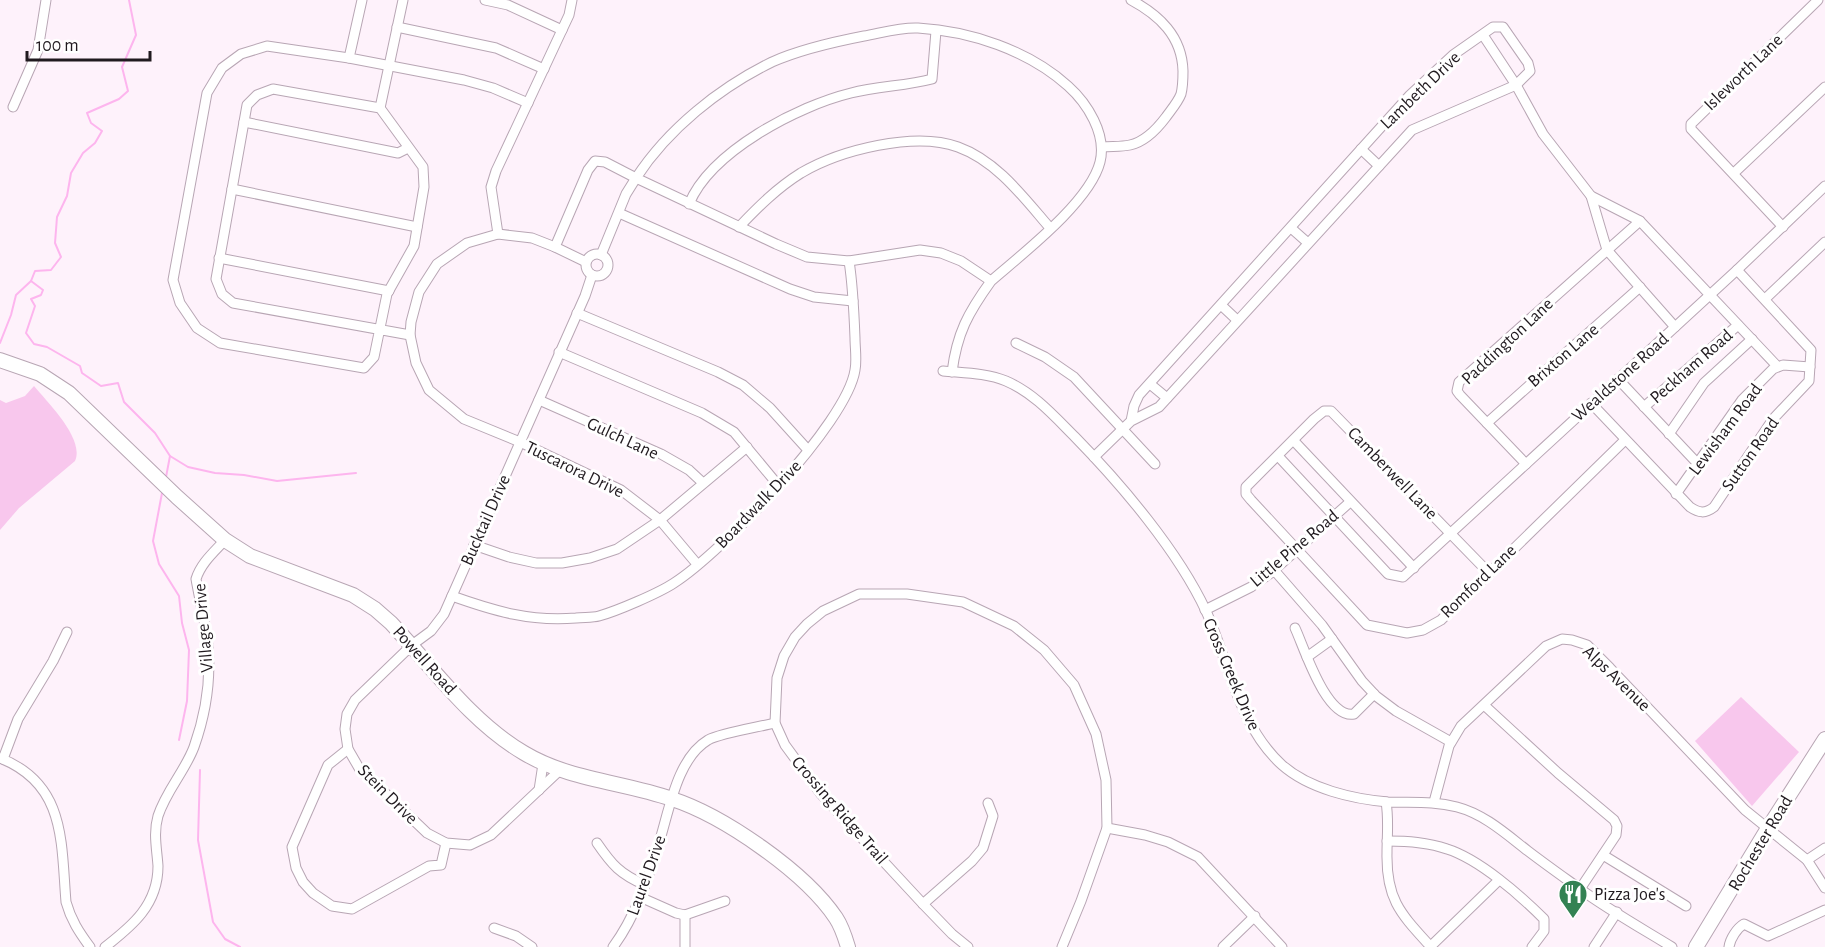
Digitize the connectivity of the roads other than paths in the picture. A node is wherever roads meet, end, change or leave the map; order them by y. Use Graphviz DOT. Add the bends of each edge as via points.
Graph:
graph roads {
  1 [pos="46,0"];
  2 [pos="362,0"];
  3 [pos="403,0"];
  4 [pos="485,0"];
  5 [pos="572,0"];
  6 [pos="1131,0"];
  7 [pos="1818,0"];
  8 [pos="397,27"];
  9 [pos="562,30"];
  10 [pos="936,31"];
  11 [pos="1482,34"];
  12 [pos="349,58"];
  13 [pos="390,66"];
  14 [pos="544,69"];
  15 [pos="1516,85"];
  16 [pos="1825,87"];
  17 [pos="528,103"];
  18 [pos="14,107"];
  19 [pos="380,108"];
  20 [pos="244,122"];
  21 [pos="1102,147"];
  22 [pos="408,148"];
  23 [pos="1361,149"];
  24 [pos="1379,166"];
  25 [pos="1734,173"];
  26 [pos="636,178"];
  27 [pos="1825,186"];
  28 [pos="232,189"];
  29 [pos="1591,196"];
  30 [pos="689,204"];
  31 [pos="619,213"];
  32 [pos="1640,221"];
  33 [pos="417,226"];
  34 [pos="739,227"];
  35 [pos="1783,227"];
  36 [pos="1050,228"];
  37 [pos="1291,228"];
  38 [pos="498,234"];
  39 [pos="1825,242"];
  40 [pos="556,243"];
  41 [pos="1308,243"];
  42 [pos="1607,250"];
  43 [pos="601,255"];
  44 [pos="219,258"];
  45 [pos="849,261"];
  46 [pos="586,262"];
  47 [pos="1737,270"];
  48 [pos="592,275"];
  49 [pos="991,281"];
  50 [pos="1640,287"];
  51 [pos="389,291"];
  52 [pos="1710,295"];
  53 [pos="1765,300"];
  54 [pos="853,301"];
  55 [pos="1221,305"];
  56 [pos="577,313"];
  57 [pos="1237,320"];
  58 [pos="1738,325"];
  59 [pos="1675,327"];
  60 [pos="380,330"];
  61 [pos="410,335"];
  62 [pos="1752,339"];
  63 [pos="1016,343"];
  64 [pos="560,352"];
  65 [pos="0,360"];
  66 [pos="1777,366"];
  67 [pos="1810,367"];
  68 [pos="1618,379"];
  69 [pos="1150,384"];
  70 [pos="1167,398"];
  71 [pos="538,400"];
  72 [pos="1591,403"];
  73 [pos="1644,407"];
  74 [pos="1131,421"];
  75 [pos="1487,423"];
  76 [pos="1122,430"];
  77 [pos="1669,434"];
  78 [pos="1625,440"];
  79 [pos="1294,441"];
  80 [pos="520,442"];
  81 [pos="747,447"];
  82 [pos="808,450"];
  83 [pos="1278,456"];
  84 [pos="1094,458"];
  85 [pos="1155,464"];
  86 [pos="1526,464"];
  87 [pos="1698,464"];
  88 [pos="703,483"];
  89 [pos="778,485"];
  90 [pos="1676,494"];
  91 [pos="1350,502"];
  92 [pos="1333,515"];
  93 [pos="660,520"];
  94 [pos="1451,533"];
  95 [pos="225,540"];
  96 [pos="474,545"];
  97 [pos="1296,549"];
  98 [pos="697,564"];
  99 [pos="1414,568"];
  100 [pos="1274,570"];
  101 [pos="1488,572"];
  102 [pos="452,596"];
  103 [pos="1205,610"];
  104 [pos="1295,628"];
  105 [pos="67,632"];
  106 [pos="1332,639"];
  107 [pos="411,645"];
  108 [pos="1307,657"];
  109 [pos="1374,694"];
  110 [pos="1484,705"];
  111 [pos="775,723"];
  112 [pos="1825,739"];
  113 [pos="1451,742"];
  114 [pos="348,749"];
  115 [pos="2,759"];
  116 [pos="543,764"];
  117 [pos="560,770"];
  118 [pos="539,790"];
  119 [pos="672,799"];
  120 [pos="1386,802"];
  121 [pos="1434,802"];
  122 [pos="988,803"];
  123 [pos="1107,828"];
  124 [pos="1767,830"];
  125 [pos="1387,841"];
  126 [pos="446,843"];
  127 [pos="597,843"];
  128 [pos="1825,848"];
  129 [pos="1603,855"];
  130 [pos="1807,860"];
  131 [pos="1499,880"];
  132 [pos="645,885"];
  133 [pos="1825,888"];
  134 [pos="1580,889"];
  135 [pos="640,897"];
  136 [pos="725,901"];
  137 [pos="923,904"];
  138 [pos="1686,906"];
  139 [pos="1825,910"];
  140 [pos="1617,912"];
  141 [pos="685,915"];
  142 [pos="1255,916"];
  143 [pos="494,928"];
  144 [pos="90,947"];
  145 [pos="105,947"];
  146 [pos="532,947"];
  147 [pos="613,947"];
  148 [pos="685,947"];
  149 [pos="848,947"];
  150 [pos="968,947"];
  151 [pos="1062,947"];
  152 [pos="1223,947"];
  153 [pos="1282,947"];
  154 [pos="1431,947"];
  155 [pos="1532,947"];
  156 [pos="1594,947"];
  157 [pos="1672,947"];
  158 [pos="1696,947"];
  159 [pos="1729,947"];
  1 -- 18 [label="street" via="38,50"];
  2 -- 12 [label="street"];
  3 -- 8 [label="street"];
  4 -- 9 [label="street" via="508,5"];
  5 -- 9 [label="street"];
  6 -- 21 [label="street" via="1158,16 1177,44 1182,58 1181,94 1148,136 1130,145"];
  7 -- 25 [label="street, Isleworth Lane" via="1691,124 1691,129"];
  8 -- 13 [label="street"];
  8 -- 14 [label="street" via="496,48"];
  9 -- 14 [label="street"];
  10 -- 21 [label="street" via="1001,46 1057,76 1092,116"];
  10 -- 26 [label="street" via="915,28 873,34 774,61 738,81 675,130"];
  10 -- 30 [label="street" via="932,79 852,93 819,102 790,116 727,157 703,180"];
  11 -- 15 [label="street"];
  11 -- 15 [label="street" via="1493,27 1503,27 1528,63 1530,71"];
  11 -- 23 [label="street, Lambeth Drive" via="1410,95"];
  12 -- 13 [label="street"];
  12 -- 60 [label="street" via="267,46 241,54 222,68 207,93 173,280 180,303 197,328 220,343 364,368 374,357"];
  13 -- 17 [label="street" via="494,88"];
  13 -- 19 [label="street"];
  14 -- 17 [label="street"];
  15 -- 24 [label="street, Lambeth Drive" via="1412,130"];
  15 -- 29 [label="street" via="1543,134"];
  16 -- 25 [label="street"];
  17 -- 38 [label="street" via="491,187"];
  19 -- 20 [label="street" via="273,89 257,95 247,105"];
  19 -- 22 [label="street"];
  20 -- 22 [label="street" via="399,153"];
  20 -- 28 [label="street"];
  21 -- 36 [label="street" via="1098,167 1086,189"];
  22 -- 33 [label="street" via="423,167 424,187"];
  23 -- 24 [label="street"];
  23 -- 37 [label="street, Lambeth Drive"];
  24 -- 41 [label="street, Lambeth Drive"];
  25 -- 35 [label="street, Isleworth Lane"];
  26 -- 30 [label="street"];
  26 -- 31 [label="street"];
  26 -- 40 [label="street" via="595,161"];
  27 -- 35 [label="street, Wealdstone Road"];
  28 -- 33 [label="street"];
  28 -- 44 [label="street"];
  29 -- 32 [label="street"];
  29 -- 42 [label="street"];
  30 -- 34 [label="street"];
  31 -- 43 [label="street"];
  31 -- 54 [label="street" via="790,289 814,297"];
  32 -- 42 [label="street"];
  32 -- 52 [label="street"];
  33 -- 51 [label="street" via="414,246"];
  34 -- 36 [label="street" via="770,196 826,160 906,140 933,140 982,159"];
  34 -- 45 [label="street" via="807,256"];
  35 -- 47 [label="street, Wealdstone Road"];
  36 -- 49 [label="street"];
  37 -- 41 [label="street"];
  37 -- 55 [label="street, Lambeth Drive"];
  38 -- 40 [label="street"];
  38 -- 61 [label="street" via="467,243 437,264 419,292"];
  39 -- 53 [label="street"];
  40 -- 46 [label="street"];
  41 -- 57 [label="street, Lambeth Drive"];
  42 -- 50 [label="street"];
  42 -- 75 [label="street, Paddington Lane" via="1459,382 1457,391"];
  43 -- 46 [label="street" via="590,256"];
  43 -- 48 [label="street" via="606,259 607,269 598,276"];
  44 -- 51 [label="street"];
  44 -- 60 [label="street" via="216,279 222,294 233,303"];
  45 -- 49 [label="street" via="920,250 961,261"];
  45 -- 54 [label="street, Boardwalk Drive"];
  46 -- 48 [label="street" via="586,270"];
  47 -- 52 [label="street, Wealdstone Road"];
  47 -- 53 [label="street"];
  48 -- 56 [label="street"];
  49 -- 84 [label="street, Cross Creek Drive" via="959,333 948,372 984,375 1024,391"];
  50 -- 59 [label="street"];
  50 -- 75 [label="street, Brixton Lane"];
  51 -- 60 [label="street"];
  52 -- 58 [label="street, Lewisham Road"];
  52 -- 59 [label="street, Wealdstone Road"];
  53 -- 67 [label="street" via="1811,350"];
  54 -- 82 [label="street, Boardwalk Drive" via="855,371 848,393"];
  55 -- 57 [label="street"];
  55 -- 69 [label="street, Lambeth Drive"];
  56 -- 64 [label="street"];
  56 -- 82 [label="street" via="743,385"];
  57 -- 70 [label="street, Lambeth Drive"];
  58 -- 62 [label="street, Lewisham Road"];
  58 -- 73 [label="street, Peckham Road"];
  59 -- 68 [label="street, Wealdstone Road"];
  60 -- 61 [label="street"];
  61 -- 80 [label="street, Tuscarora Drive" via="416,363 429,390 464,419"];
  62 -- 66 [label="street, Lewisham Road"];
  62 -- 77 [label="street" via="1704,383"];
  63 -- 76 [label="street" via="1074,377"];
  64 -- 71 [label="street, Bucktail Drive"];
  64 -- 81 [label="street" via="702,413 734,432"];
  65 -- 95 [label="street, Powell Road" via="40,374 69,393"];
  66 -- 67 [label="street, Lewisham Road"];
  66 -- 87 [label="street, Lewisham Road" via="1745,396"];
  67 -- 90 [label="street, Sutton Road" via="1809,381 1773,419 1714,507 1709,511 1695,510"];
  68 -- 72 [label="street, Wealdstone Road"];
  68 -- 73 [label="street"];
  69 -- 70 [label="street"];
  69 -- 74 [label="street, Lambeth Drive" via="1139,395"];
  70 -- 74 [label="street, Lambeth Drive" via="1159,407"];
  71 -- 80 [label="street, Bucktail Drive"];
  71 -- 88 [label="street, Gulch Lane" via="661,454"];
  72 -- 78 [label="street, Sutton Road"];
  72 -- 86 [label="street, Wealdstone Road"];
  73 -- 77 [label="street"];
  74 -- 76 [label="street"];
  75 -- 86 [label="street, Paddington Lane"];
  76 -- 84 [label="street"];
  76 -- 85 [label="street"];
  77 -- 87 [label="street"];
  78 -- 90 [label="street, Sutton Road"];
  78 -- 101 [label="street, Romford Lane"];
  79 -- 83 [label="street, Romford Lane"];
  79 -- 91 [label="street"];
  79 -- 94 [label="street, Camberwell Lane" via="1324,411 1332,411"];
  80 -- 93 [label="street, Tuscarora Drive" via="621,490"];
  80 -- 96 [label="street, Bucktail Drive"];
  81 -- 88 [label="street"];
  81 -- 89 [label="street"];
  82 -- 89 [label="street, Boardwalk Drive"];
  83 -- 92 [label="street"];
  83 -- 97 [label="street, Romford Lane" via="1246,487 1246,494"];
  84 -- 103 [label="street, Cross Creek Drive" via="1161,538"];
  86 -- 94 [label="street, Wealdstone Road"];
  87 -- 90 [label="street, Lewisham Road"];
  88 -- 93 [label="street"];
  89 -- 98 [label="street, Boardwalk Drive" via="738,531"];
  91 -- 92 [label="street, Little Pine Road"];
  91 -- 99 [label="street"];
  92 -- 97 [label="street, Little Pine Road"];
  92 -- 99 [label="street" via="1388,574 1402,577"];
  93 -- 96 [label="street" via="617,549 562,563 536,563"];
  93 -- 98 [label="street, Tuscarora Drive"];
  94 -- 99 [label="street, Wealdstone Road"];
  94 -- 101 [label="street, Camberwell Lane"];
  95 -- 107 [label="street, Powell Road" via="250,556 353,595 375,609"];
  95 -- 145 [label="street, Village Drive" via="196,579 208,647 206,696 194,748 157,819 158,869 151,901 143,914"];
  96 -- 102 [label="street, Bucktail Drive"];
  97 -- 100 [label="street, Little Pine Road"];
  97 -- 101 [label="street, Romford Lane" via="1367,625 1393,632 1423,630 1441,620"];
  98 -- 102 [label="street, Boardwalk Drive" via="674,583 598,616 531,618"];
  100 -- 103 [label="street, Little Pine Road" via="1251,587"];
  100 -- 106 [label="street"];
  102 -- 107 [label="street, Bucktail Drive" via="438,623"];
  103 -- 120 [label="street, Cross Creek Drive" via="1256,734 1282,765 1312,784"];
  104 -- 108 [label="street"];
  105 -- 115 [label="street" via="18,719"];
  106 -- 108 [label="street"];
  106 -- 109 [label="street"];
  107 -- 114 [label="street, Stein Drive" via="355,700 347,714"];
  107 -- 116 [label="street, Powell Road" via="486,726"];
  108 -- 109 [label="street" via="1317,681 1342,712 1354,714"];
  109 -- 113 [label="street"];
  110 -- 113 [label="street, Alps Avenue" via="1461,726"];
  110 -- 124 [label="street, Alps Avenue" via="1546,646 1562,639 1587,645"];
  110 -- 129 [label="street" via="1614,820 1616,835"];
  111 -- 119 [label="street, Laurel Drive" via="710,739 688,760"];
  111 -- 123 [label="street, Crossing Ridge Trail" via="777,678 784,656 807,624 824,611 859,594 907,594 963,602 1014,626 1044,650 1074,685 1096,734 1106,780"];
  111 -- 137 [label="street, Crossing Ridge Trail" via="785,745 821,794"];
  112 -- 124 [label="street, Rochester Road"];
  113 -- 121 [label="street, Alps Avenue"];
  114 -- 126 [label="street, Stein Drive" via="366,776 428,834"];
  114 -- 126 [label="street" via="328,765 292,847 296,868 313,893 332,906 352,909 429,866 441,865"];
  115 -- 144 [label="street" via="34,779 53,805 58,819 66,902 74,925"];
  116 -- 117 [label="street, Powell Road"];
  116 -- 118 [label="street"];
  117 -- 118 [label="street"];
  117 -- 119 [label="street, Powell Road"];
  118 -- 126 [label="street" via="491,835 470,845"];
  119 -- 132 [label="street, Laurel Drive"];
  119 -- 149 [label="street, Powell Road" via="739,833 807,883 837,920"];
  120 -- 121 [label="street, Cross Creek Drive"];
  120 -- 125 [label="street"];
  121 -- 134 [label="street, Cross Creek Drive" via="1478,814"];
  122 -- 137 [label="street" via="993,816 983,848"];
  123 -- 142 [label="street" via="1145,835 1198,857"];
  123 -- 151 [label="street, Crossing Ridge Trail"];
  124 -- 130 [label="street, Alps Avenue"];
  124 -- 158 [label="street, Rochester Road"];
  125 -- 131 [label="street" via="1412,841 1449,849"];
  125 -- 154 [label="street" via="1388,881 1393,899 1403,917"];
  127 -- 132 [label="street" via="616,869"];
  128 -- 130 [label="street"];
  129 -- 134 [label="street"];
  129 -- 138 [label="street"];
  130 -- 133 [label="street"];
  131 -- 154 [label="street"];
  131 -- 155 [label="street" via="1544,919 1544,930"];
  132 -- 135 [label="street, Laurel Drive"];
  134 -- 140 [label="street, Cross Creek Drive"];
  135 -- 141 [label="street"];
  135 -- 147 [label="street, Laurel Drive"];
  136 -- 141 [label="street"];
  137 -- 150 [label="street, Crossing Ridge Trail"];
  139 -- 159 [label="street" via="1768,936 1744,924 1739,926"];
  140 -- 156 [label="street"];
  140 -- 157 [label="street, Cross Creek Drive"];
  141 -- 148 [label="street"];
  142 -- 152 [label="street"];
  142 -- 153 [label="street"];
  143 -- 146 [label="street"];
}
